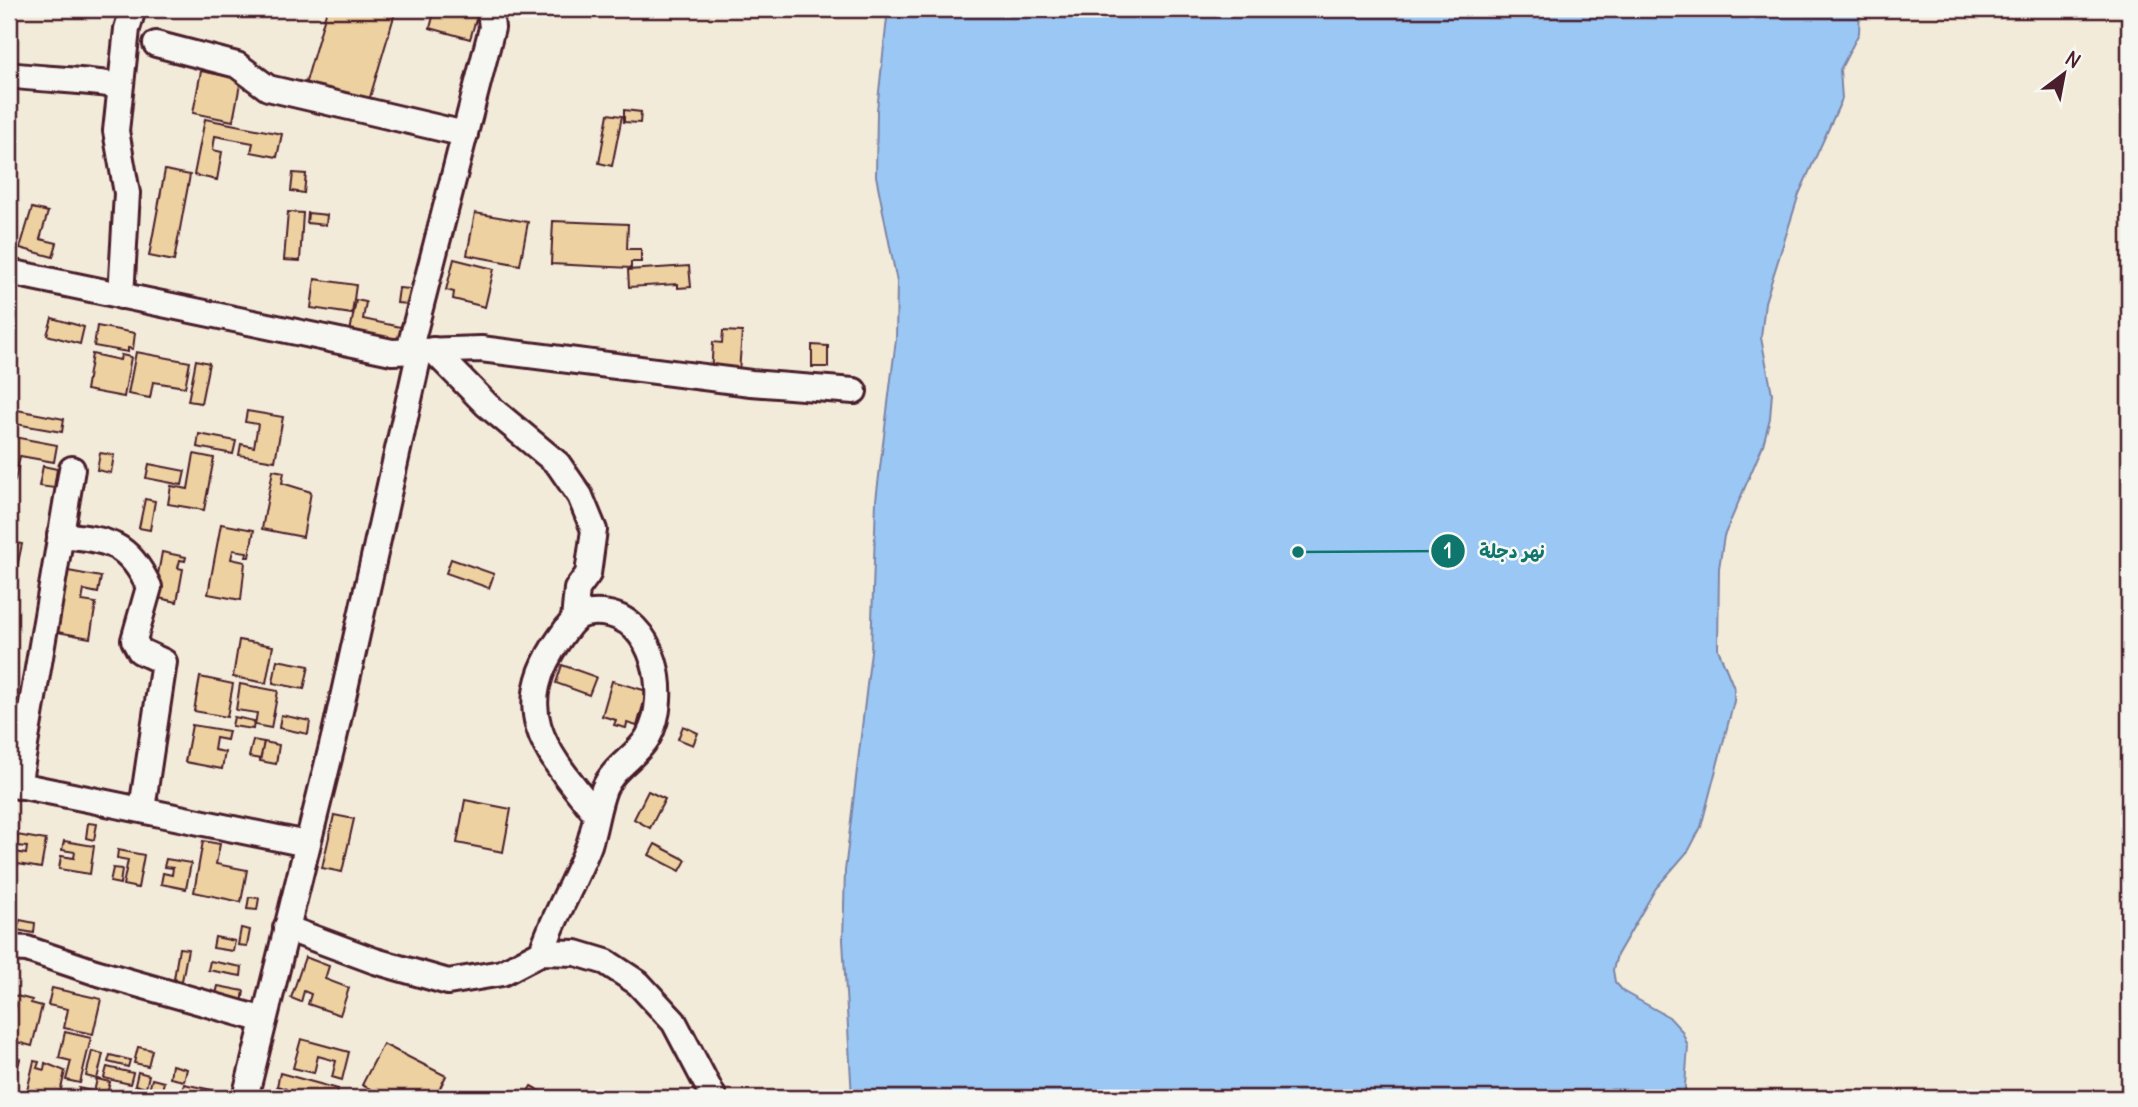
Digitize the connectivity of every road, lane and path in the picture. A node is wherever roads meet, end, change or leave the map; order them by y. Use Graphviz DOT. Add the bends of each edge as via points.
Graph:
graph roads {
  1 [pos="133,9"];
  2 [pos="486,10"];
  3 [pos="156,44"];
  4 [pos="9,75"];
  5 [pos="120,86"];
  6 [pos="465,134"];
  7 [pos="9,272"];
  8 [pos="121,296"];
  9 [pos="421,351"];
  10 [pos="854,391"];
  11 [pos="72,468"];
  12 [pos="60,535"];
  13 [pos="574,620"];
  14 [pos="13,785"];
  15 [pos="142,809"];
  16 [pos="596,814"];
  17 [pos="307,844"];
  18 [pos="286,928"];
  19 [pos="9,948"];
  20 [pos="542,952"];
  21 [pos="264,1020"];
  22 [pos="245,1098"];
  23 [pos="714,1098"];
  1 -- 5 [label="street"];
  2 -- 6 [label="street" via="492,28"];
  3 -- 6 [label="street" via="237,65 268,88"];
  4 -- 5 [label="street" via="78,78"];
  5 -- 8 [label="street" via="116,131 127,193"];
  6 -- 9 [label="street"];
  7 -- 8 [label="street"];
  8 -- 9 [label="street" via="392,352"];
  9 -- 10 [label="street" via="481,349 751,383"];
  9 -- 13 [label="street" via="558,464 580,496 594,530 588,574 577,589"];
  9 -- 17 [label="street"];
  11 -- 12 [label="street"];
  12 -- 14 [label="street"];
  12 -- 15 [label="street" via="108,540 138,565 149,587 134,640 140,651 164,662"];
  13 -- 16 [label="street" via="542,666 534,692 534,716 562,770"];
  13 -- 16 [label="street" via="586,612 630,621 646,644 659,681 648,737 605,786"];
  14 -- 15 [label="street"];
  15 -- 17 [label="street"];
  16 -- 20 [label="street" via="590,842"];
  17 -- 18 [label="street"];
  18 -- 20 [label="street" via="448,982 502,973"];
  18 -- 21 [label="street"];
  19 -- 21 [label="street"];
  20 -- 23 [label="street" via="576,953 606,962 638,983 674,1022"];
  21 -- 22 [label="street"];
}
